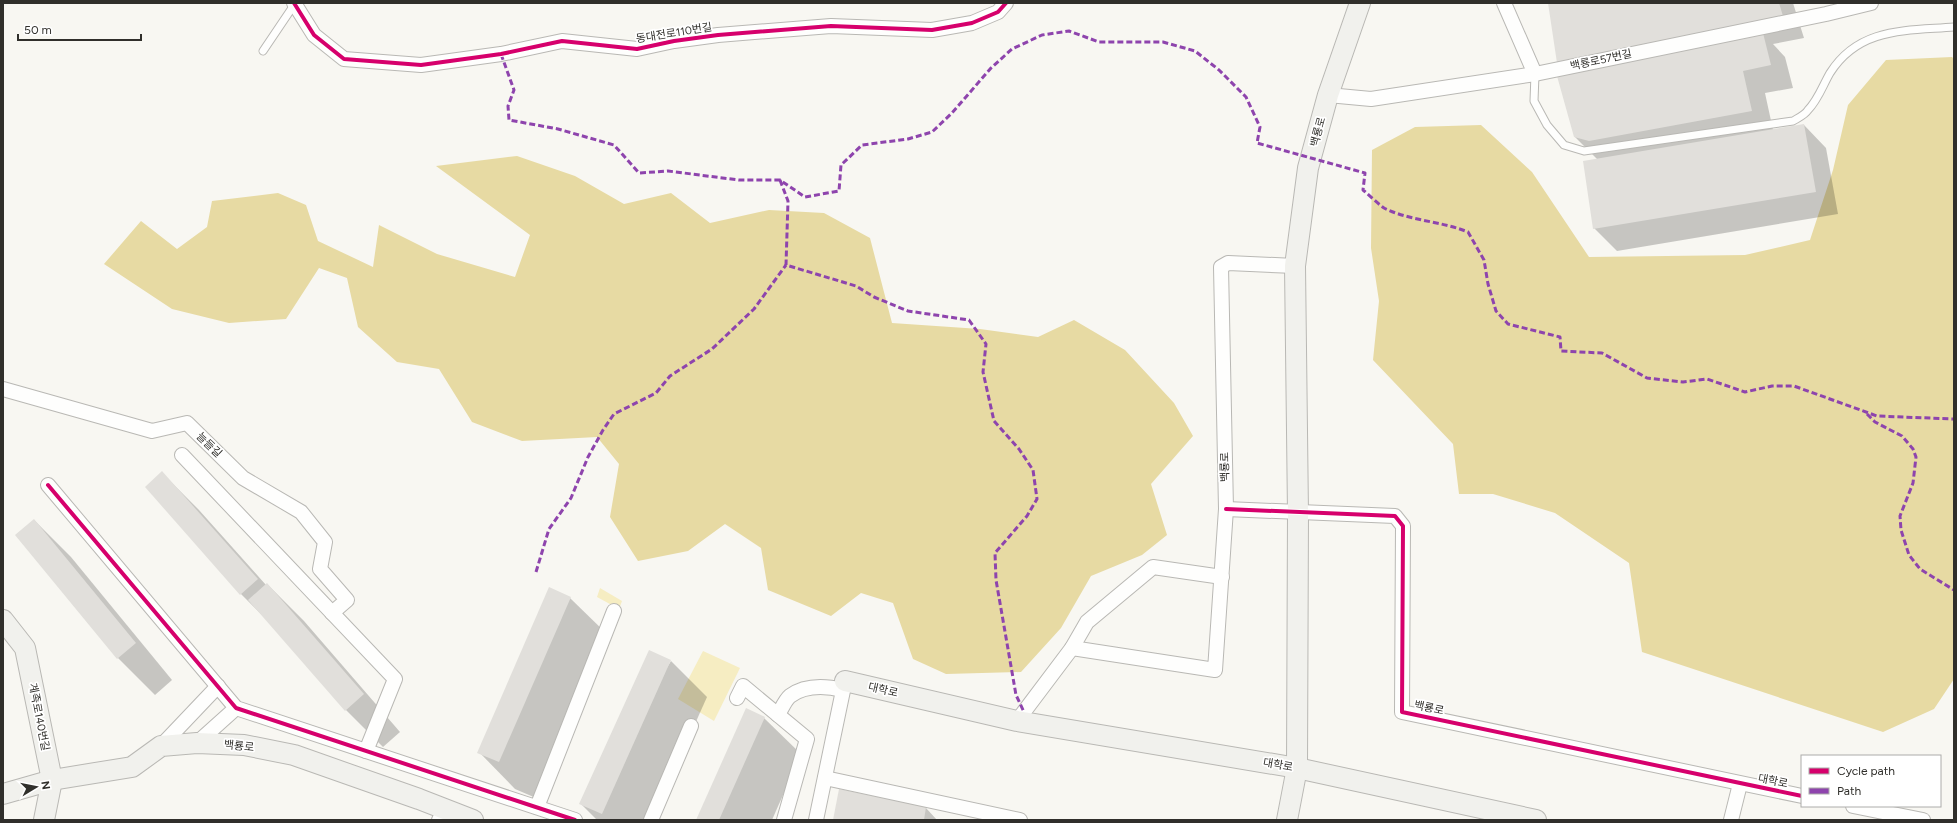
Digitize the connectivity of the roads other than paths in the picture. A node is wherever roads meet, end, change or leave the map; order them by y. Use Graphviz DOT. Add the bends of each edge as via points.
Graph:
graph roads {
  1 [pos="1006,3"];
  2 [pos="1360,3"];
  3 [pos="1504,3"];
  4 [pos="1871,3"];
  5 [pos="294,4"];
  6 [pos="1823,8"];
  7 [pos="1954,27"];
  8 [pos="263,51"];
  9 [pos="1535,74"];
  10 [pos="1328,95"];
  11 [pos="1296,266"];
  12 [pos="3,390"];
  13 [pos="182,455"];
  14 [pos="48,485"];
  15 [pos="1226,509"];
  16 [pos="1298,513"];
  17 [pos="1222,577"];
  18 [pos="614,611"];
  19 [pos="332,613"];
  20 [pos="3,620"];
  21 [pos="1072,648"];
  22 [pos="218,686"];
  23 [pos="844,686"];
  24 [pos="737,698"];
  25 [pos="236,708"];
  26 [pos="778,715"];
  27 [pos="1017,721"];
  28 [pos="690,726"];
  29 [pos="197,743"];
  30 [pos="161,746"];
  31 [pos="366,751"];
  32 [pos="1297,768"];
  33 [pos="825,778"];
  34 [pos="52,780"];
  35 [pos="1740,784"];
  36 [pos="3,794"];
  37 [pos="1801,796"];
  38 [pos="537,807"];
  39 [pos="1858,807"];
  40 [pos="442,815"];
  41 [pos="44,820"];
  42 [pos="473,820"];
  43 [pos="575,820"];
  44 [pos="651,820"];
  45 [pos="784,820"];
  46 [pos="816,820"];
  47 [pos="1020,820"];
  48 [pos="1287,820"];
  49 [pos="1536,820"];
  50 [pos="1731,820"];
  51 [pos="1923,820"];
  1 -- 5 [label="street, 동대전로110번길" via="998,12 972,23 932,30 831,26 718,35 637,49 562,41 501,54 421,65 344,59 314,35"];
  2 -- 10 [label="main road, 백룡로"];
  3 -- 9 [label="street"];
  4 -- 6 [label="street, 백룡로57번길"];
  5 -- 8 [label="lane"];
  6 -- 9 [label="street, 백룡로57번길"];
  7 -- 9 [label="lane" via="1879,35 1859,43 1847,52 1831,71 1808,110 1793,121 1584,151 1564,145 1547,125 1534,101"];
  9 -- 10 [label="street, 백룡로57번길" via="1370,99"];
  10 -- 11 [label="main road, 백룡로" via="1308,168"];
  11 -- 15 [label="street, 백룡로" via="1228,263 1221,267"];
  11 -- 16 [label="main road, 백룡로"];
  12 -- 19 [label="street, 늘들길" via="152,431 187,424 243,478 301,512 325,542 320,569 347,600"];
  13 -- 19 [label="street"];
  14 -- 22 [label="street"];
  15 -- 16 [label="street"];
  15 -- 17 [label="street, 백룡로"];
  16 -- 32 [label="main road, 백룡로"];
  16 -- 35 [label="street, 백룡로" via="1395,516 1403,526 1402,712"];
  17 -- 21 [label="street" via="1152,567 1087,622"];
  17 -- 21 [label="street, 백룡로" via="1215,670"];
  18 -- 38 [label="street"];
  19 -- 31 [label="street" via="395,679"];
  20 -- 34 [label="main road, 계족로140번길" via="25,648"];
  21 -- 27 [label="street"];
  22 -- 25 [label="street"];
  22 -- 30 [label="street"];
  23 -- 26 [label="street" via="808,688 789,697"];
  23 -- 27 [label="main road, 대학로"];
  23 -- 33 [label="street"];
  24 -- 26 [label="street" via="743,686"];
  25 -- 29 [label="street"];
  25 -- 31 [label="street"];
  26 -- 45 [label="street" via="807,739"];
  27 -- 32 [label="main road, 대학로"];
  28 -- 44 [label="street"];
  29 -- 30 [label="main road, 백룡로"];
  29 -- 40 [label="main road, 백룡로" via="244,746 294,755"];
  30 -- 34 [label="main road" via="132,767"];
  31 -- 38 [label="street"];
  32 -- 48 [label="main road, 백룡로"];
  32 -- 49 [label="main road, 대학로"];
  33 -- 46 [label="street"];
  33 -- 47 [label="street"];
  34 -- 36 [label="main road"];
  34 -- 41 [label="main road, 계족로140번길"];
  35 -- 37 [label="street, 대학로"];
  35 -- 50 [label="street"];
  38 -- 43 [label="street"];
  39 -- 51 [label="street"];
  40 -- 42 [label="main road, 백룡로"];
}
